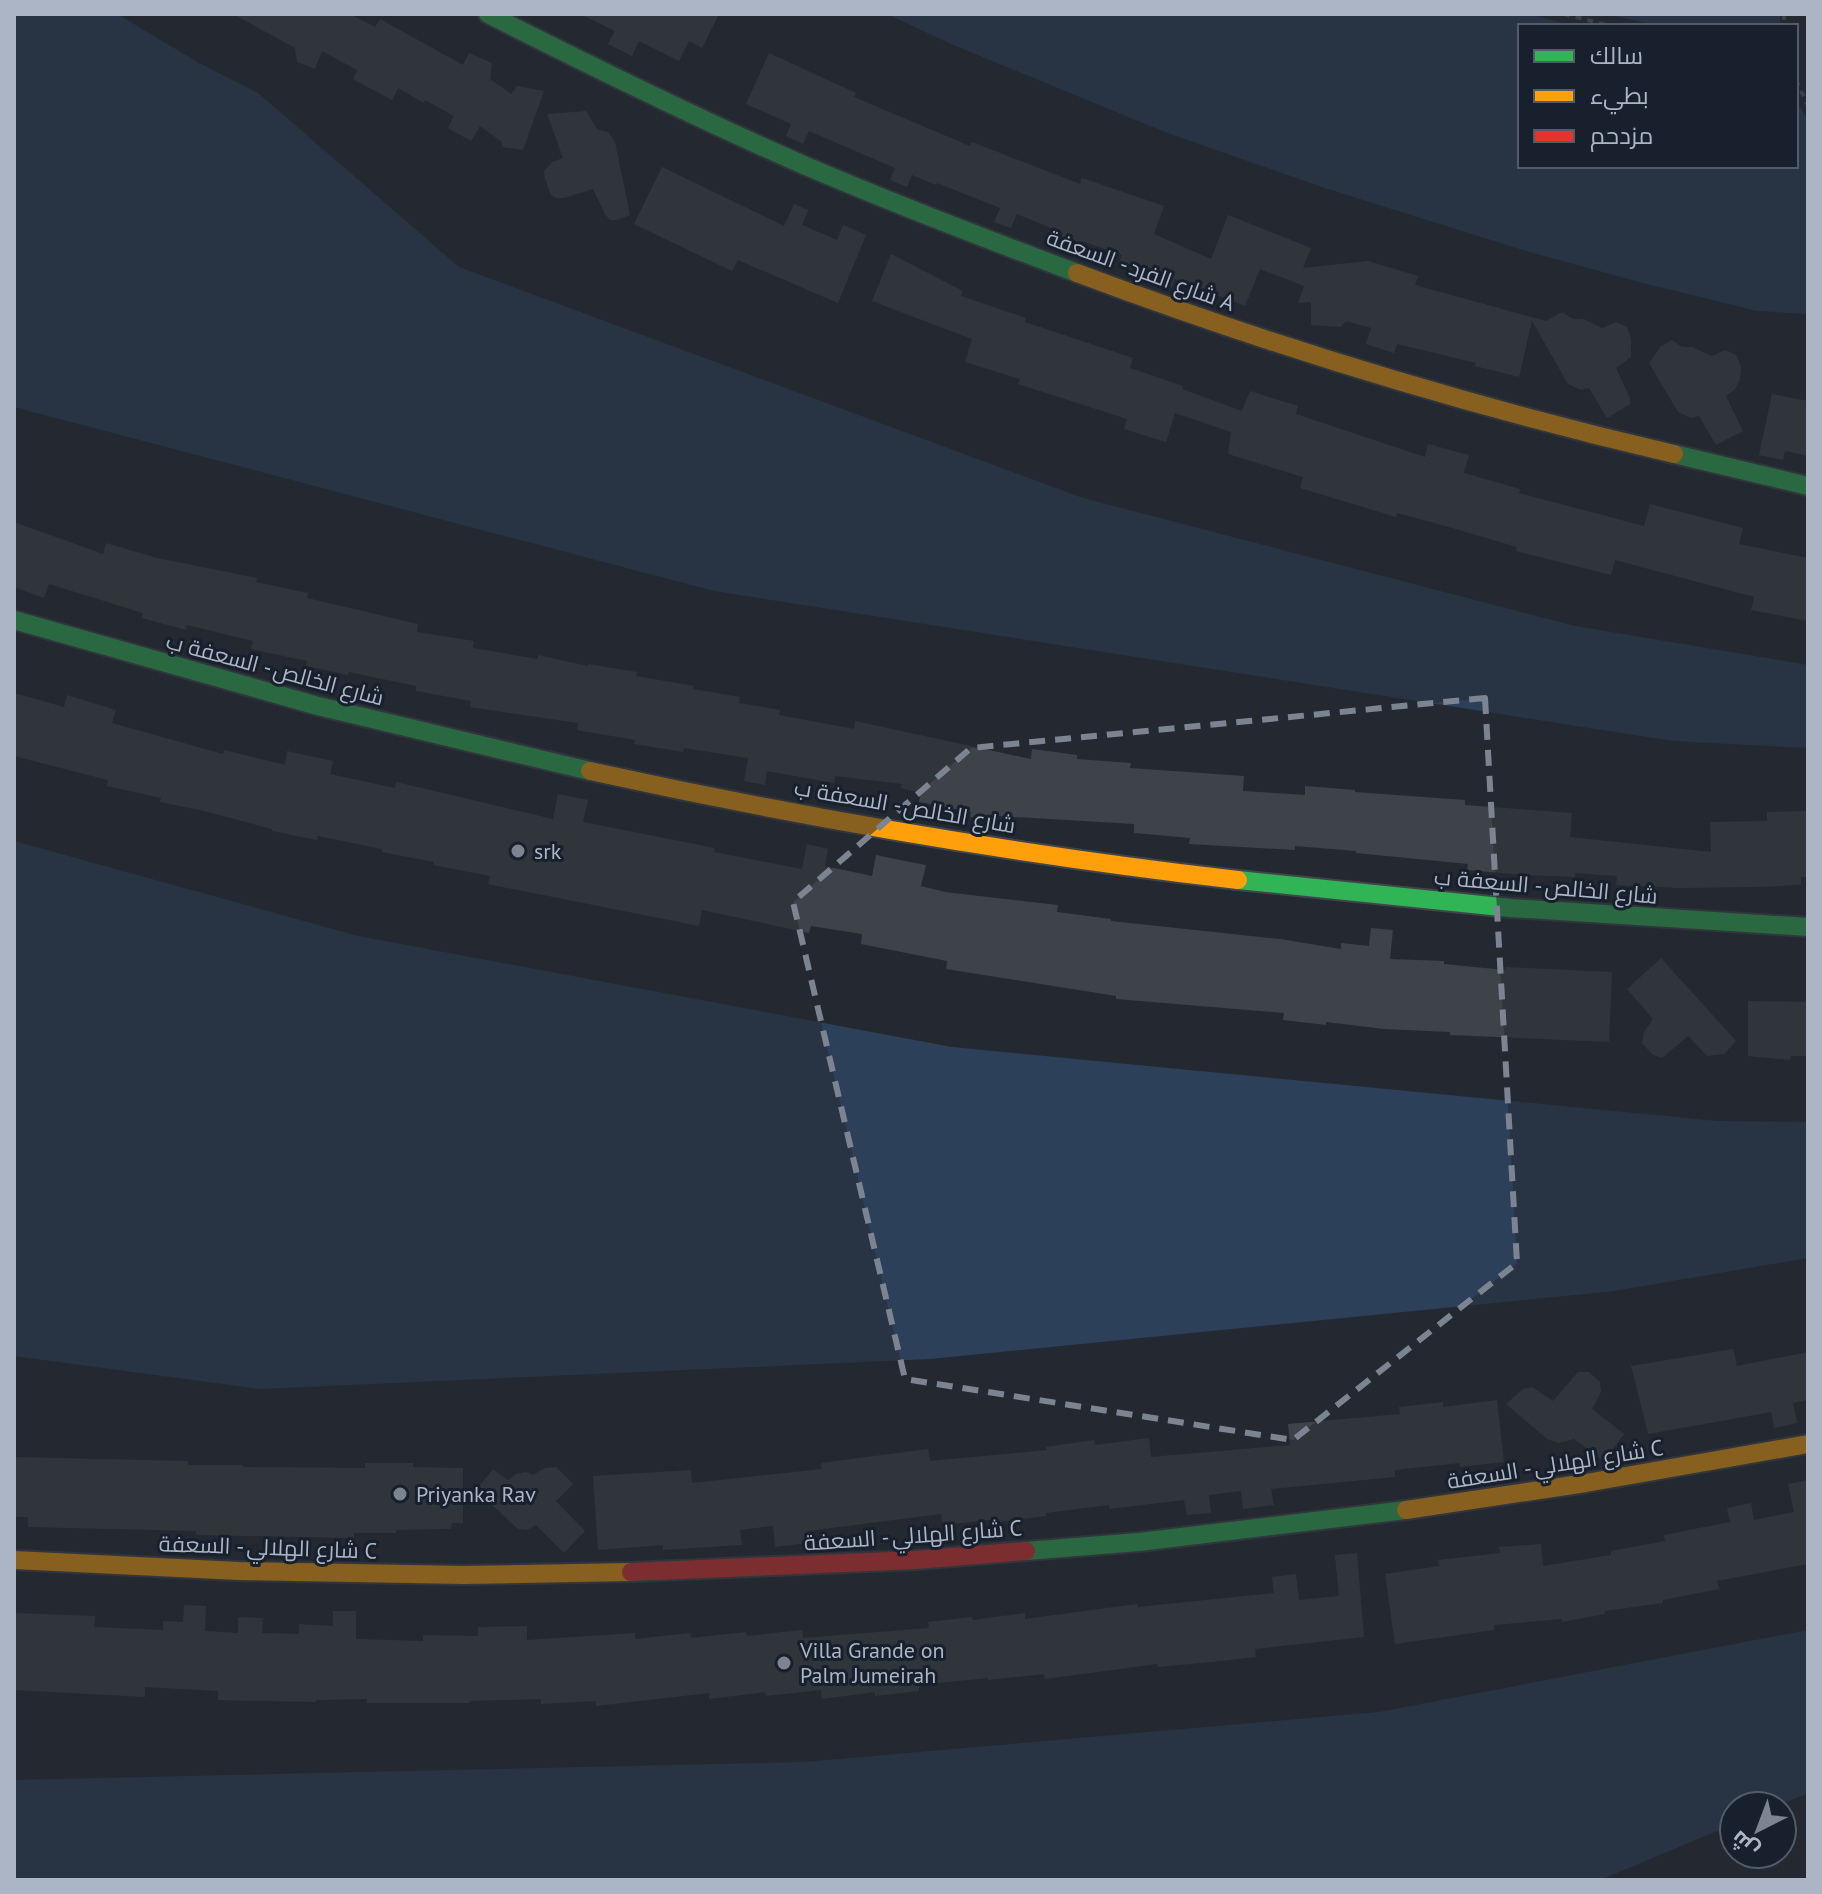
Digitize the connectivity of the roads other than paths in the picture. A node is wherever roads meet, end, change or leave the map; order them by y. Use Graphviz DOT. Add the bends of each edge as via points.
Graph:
graph roads {
  1 [pos="488,14"];
  2 [pos="1808,486"];
  3 [pos="14,620"];
  4 [pos="1808,927"];
  5 [pos="1808,1444"];
  6 [pos="14,1560"];
  1 -- 2 [label="street, شارع الفرد - السعفة A" via="742,137 1092,279 1450,396"];
  3 -- 4 [label="street, شارع الخالص - السعفة ب" via="426,733 626,779 875,827 1125,866 1376,896"];
  5 -- 6 [label="street, شارع الهلالي - السعفة C" via="1413,1510 1116,1545 937,1559 518,1575"];
}
